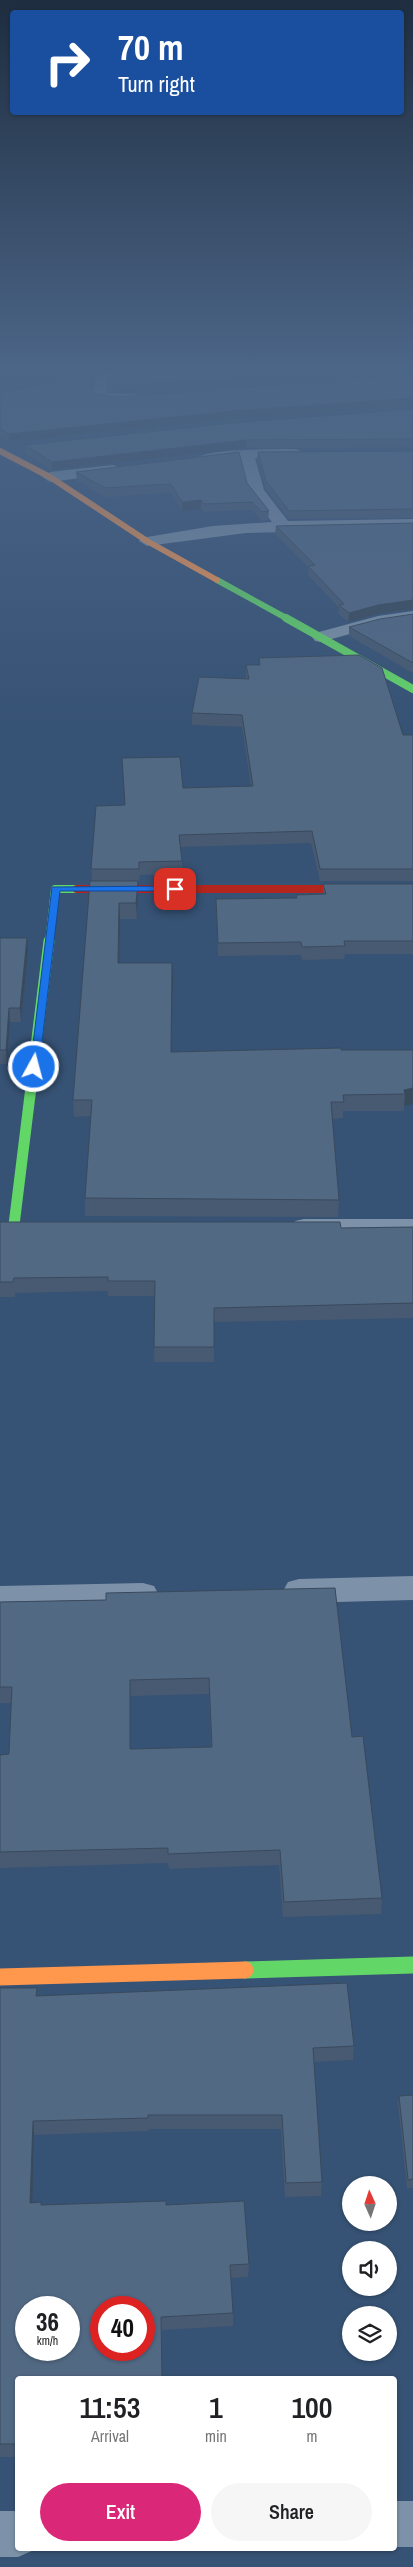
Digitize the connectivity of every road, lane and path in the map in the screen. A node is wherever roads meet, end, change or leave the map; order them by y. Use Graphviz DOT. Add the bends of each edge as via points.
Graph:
graph roads {
  1 [pos="65,487"];
  2 [pos="255,487"];
  3 [pos="413,524"];
  4 [pos="284,526"];
  5 [pos="147,541"];
  6 [pos="413,616"];
  7 [pos="321,637"];
  8 [pos="413,689"];
  9 [pos="413,889"];
  10 [pos="16,1225"];
  11 [pos="283,1227"];
  12 [pos="413,1228"];
  13 [pos="413,1588"];
  14 [pos="266,1592"];
  15 [pos="167,1594"];
  16 [pos="0,1598"];
  17 [pos="413,1965"];
  18 [pos="0,1977"];
  19 [pos="397,2524"];
  20 [pos="413,2524"];
  21 [pos="0,2534"];
  22 [pos="15,2534"];
  1 -- 5 [label="street"];
  2 -- 4 [label="street"];
  3 -- 4 [label="street"];
  4 -- 5 [label="street" via="180,534"];
  5 -- 7 [label="street"];
  6 -- 7 [label="street" via="378,621"];
  7 -- 8 [label="street"];
  9 -- 10 [label="street" via="55,888"];
  11 -- 12 [label="street"];
  13 -- 14 [label="street"];
  15 -- 16 [label="street"];
  17 -- 18 [label="street"];
  19 -- 20 [label="street"];
  21 -- 22 [label="street"];
}
